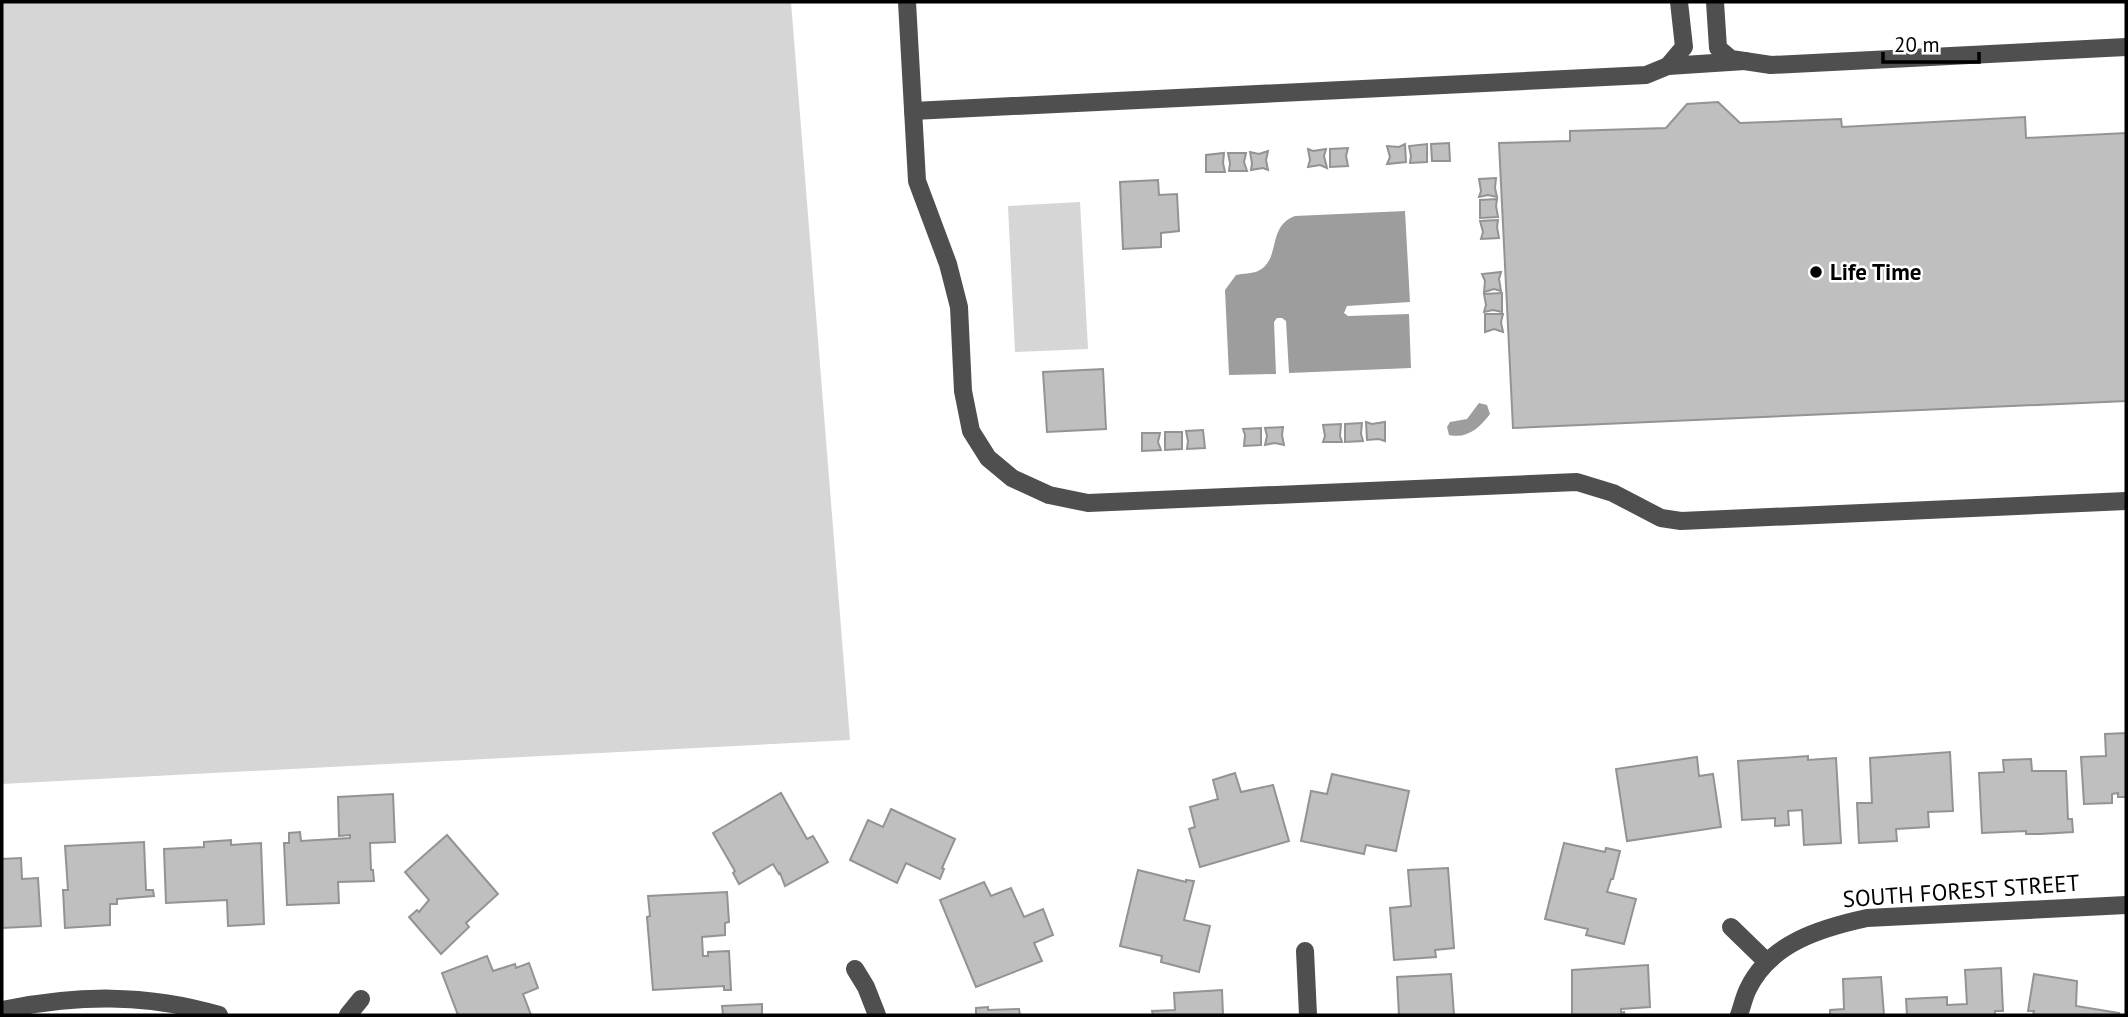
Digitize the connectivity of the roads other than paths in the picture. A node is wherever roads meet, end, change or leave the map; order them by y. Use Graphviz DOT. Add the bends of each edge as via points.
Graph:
graph roads {
  1 [pos="907,2"];
  2 [pos="1679,2"];
  3 [pos="1715,2"];
  4 [pos="2126,47"];
  5 [pos="1745,61"];
  6 [pos="1668,66"];
  7 [pos="913,111"];
  8 [pos="2126,501"];
  9 [pos="2126,905"];
  10 [pos="1731,927"];
  11 [pos="1305,951"];
  12 [pos="1767,962"];
  13 [pos="855,969"];
  14 [pos="361,999"];
  15 [pos="2,1010"];
  16 [pos="219,1015"];
  17 [pos="348,1015"];
  18 [pos="877,1015"];
  19 [pos="1308,1015"];
  20 [pos="1739,1015"];
  1 -- 7 [label="street"];
  2 -- 6 [label="street" via="1684,47"];
  3 -- 5 [label="street" via="1718,47 1731,59"];
  4 -- 5 [label="street" via="1771,65"];
  5 -- 6 [label="street"];
  6 -- 7 [label="street" via="1646,75"];
  7 -- 8 [label="street" via="917,181 959,307 963,390 971,431 988,458 1004,472 1049,495 1088,503 1577,482 1681,522"];
  9 -- 12 [label="street, SOUTH FOREST STREET" via="1867,918 1826,926 1796,940"];
  10 -- 12 [label="street"];
  11 -- 19 [label="street"];
  12 -- 20 [label="street, SOUTH FOREST STREET" via="1748,988"];
  13 -- 18 [label="street"];
  14 -- 17 [label="street"];
  15 -- 16 [label="street" via="86,997 137,999"];
}
